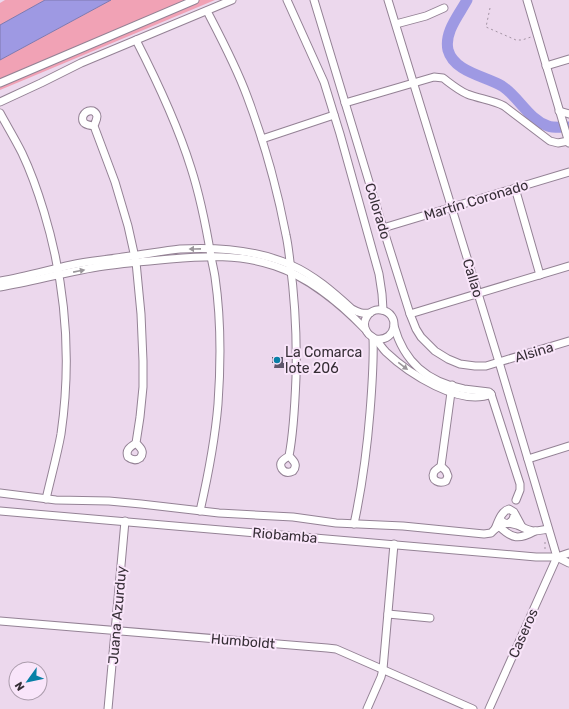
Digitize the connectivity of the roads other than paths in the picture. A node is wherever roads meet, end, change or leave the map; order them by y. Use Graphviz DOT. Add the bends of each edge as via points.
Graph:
graph roads {
  1 [pos="195,0"];
  2 [pos="232,0"];
  3 [pos="287,0"];
  4 [pos="314,0"];
  5 [pos="388,0"];
  6 [pos="527,0"];
  7 [pos="444,8"];
  8 [pos="207,11"];
  9 [pos="396,24"];
  10 [pos="136,40"];
  11 [pos="569,59"];
  12 [pos="546,66"];
  13 [pos="0,83"];
  14 [pos="414,83"];
  15 [pos="0,102"];
  16 [pos="345,103"];
  17 [pos="0,112"];
  18 [pos="560,113"];
  19 [pos="569,114"];
  20 [pos="334,115"];
  21 [pos="94,126"];
  22 [pos="262,139"];
  23 [pos="568,140"];
  24 [pos="569,172"];
  25 [pos="515,188"];
  26 [pos="452,207"];
  27 [pos="383,228"];
  28 [pos="210,253"];
  29 [pos="135,259"];
  30 [pos="290,265"];
  31 [pos="569,266"];
  32 [pos="59,271"];
  33 [pos="292,272"];
  34 [pos="540,275"];
  35 [pos="0,281"];
  36 [pos="0,288"];
  37 [pos="478,293"];
  38 [pos="383,310"];
  39 [pos="370,313"];
  40 [pos="410,314"];
  41 [pos="394,326"];
  42 [pos="365,329"];
  43 [pos="374,338"];
  44 [pos="569,341"];
  45 [pos="499,362"];
  46 [pos="451,389"];
  47 [pos="136,443"];
  48 [pos="569,446"];
  49 [pos="289,456"];
  50 [pos="528,459"];
  51 [pos="441,466"];
  52 [pos="0,493"];
  53 [pos="46,499"];
  54 [pos="516,500"];
  55 [pos="506,509"];
  56 [pos="0,511"];
  57 [pos="200,511"];
  58 [pos="514,513"];
  59 [pos="125,521"];
  60 [pos="354,524"];
  61 [pos="502,524"];
  62 [pos="522,527"];
  63 [pos="548,528"];
  64 [pos="535,531"];
  65 [pos="394,544"];
  66 [pos="569,553"];
  67 [pos="557,557"];
  68 [pos="569,563"];
  69 [pos="388,614"];
  70 [pos="430,618"];
  71 [pos="0,621"];
  72 [pos="115,631"];
  73 [pos="383,669"];
  74 [pos="108,709"];
  75 [pos="367,709"];
  76 [pos="474,709"];
  77 [pos="489,709"];
  1 -- 13 [label="street"];
  2 -- 8 [label="street"];
  3 -- 20 [label="street" via="324,82"];
  4 -- 16 [label="street, Colorado"];
  5 -- 9 [label="street, Callao"];
  6 -- 12 [label="street"];
  7 -- 9 [label="street"];
  8 -- 10 [label="street"];
  8 -- 22 [label="street" via="238,74"];
  9 -- 14 [label="street, Callao"];
  10 -- 15 [label="street" via="80,63"];
  10 -- 28 [label="street" via="183,144 199,198"];
  11 -- 12 [label="street"];
  12 -- 18 [label="street"];
  14 -- 16 [label="street"];
  14 -- 23 [label="street" via="434,77 443,78 464,93 504,106 550,141 558,143"];
  14 -- 26 [label="street, Callao"];
  16 -- 27 [label="street, Colorado"];
  17 -- 32 [label="street" via="22,153 34,183 51,234"];
  18 -- 19 [label="street"];
  18 -- 23 [label="street"];
  20 -- 22 [label="street"];
  20 -- 38 [label="street" via="379,274"];
  21 -- 29 [label="street" via="115,182"];
  22 -- 30 [label="street" via="273,175"];
  24 -- 25 [label="street, Martín Coronado"];
  25 -- 26 [label="street, Martín Coronado"];
  25 -- 34 [label="street"];
  26 -- 27 [label="street, Martín Coronado"];
  26 -- 37 [label="street, Callao"];
  27 -- 40 [label="street, Colorado"];
  28 -- 29 [label="street" via="179,250"];
  28 -- 30 [label="street" via="254,254"];
  28 -- 33 [label="street" via="249,259"];
  28 -- 57 [label="street" via="218,312 218,405"];
  29 -- 32 [label="street" via="72,265"];
  29 -- 47 [label="street" via="143,361"];
  30 -- 33 [label="street"];
  30 -- 39 [label="street" via="317,280 357,312"];
  31 -- 34 [label="street"];
  32 -- 35 [label="street"];
  32 -- 36 [label="street"];
  32 -- 53 [label="street" via="66,327 66,385 61,433"];
  33 -- 42 [label="street" via="317,288"];
  33 -- 49 [label="street" via="296,362"];
  34 -- 37 [label="street"];
  37 -- 40 [label="street"];
  37 -- 45 [label="street, Callao"];
  38 -- 39 [label="street"];
  38 -- 41 [label="street" via="391,315"];
  39 -- 42 [label="street" via="365,320"];
  40 -- 45 [label="street, Colorado" via="421,338 448,359 475,366"];
  41 -- 43 [label="street" via="389,336 383,339"];
  41 -- 46 [label="street" via="404,350 413,362"];
  42 -- 43 [label="street"];
  43 -- 46 [label="street, one-way" via="386,352 412,373 426,382"];
  43 -- 60 [label="street" via="367,454"];
  44 -- 45 [label="street, Alsina"];
  45 -- 50 [label="street, Callao"];
  46 -- 51 [label="street"];
  46 -- 54 [label="street" via="477,397 491,394 520,484"];
  48 -- 50 [label="street"];
  50 -- 63 [label="street, Callao"];
  52 -- 53 [label="street"];
  53 -- 57 [label="street" via="109,501"];
  54 -- 55 [label="street"];
  54 -- 58 [label="street"];
  55 -- 58 [label="street"];
  55 -- 61 [label="street"];
  56 -- 59 [label="street, Riobamba"];
  57 -- 60 [label="street"];
  58 -- 61 [label="street" via="513,519"];
  58 -- 62 [label="street"];
  59 -- 65 [label="street, Riobamba"];
  59 -- 72 [label="street, Juana Azurduy"];
  60 -- 61 [label="street" via="484,534 491,533"];
  61 -- 62 [label="street"];
  61 -- 64 [label="street" via="504,531 517,538"];
  62 -- 64 [label="street"];
  63 -- 64 [label="street"];
  63 -- 67 [label="street, Callao"];
  65 -- 67 [label="street, Riobamba"];
  65 -- 69 [label="street"];
  66 -- 67 [label="street"];
  67 -- 68 [label="street, Riobamba"];
  67 -- 77 [label="street, Caseros"];
  69 -- 70 [label="street"];
  69 -- 73 [label="street"];
  71 -- 72 [label="street, Humboldt"];
  72 -- 73 [label="street, Humboldt" via="328,648"];
  72 -- 74 [label="street, Juana Azurduy"];
  73 -- 75 [label="street"];
  73 -- 76 [label="street, Humboldt"];
}
